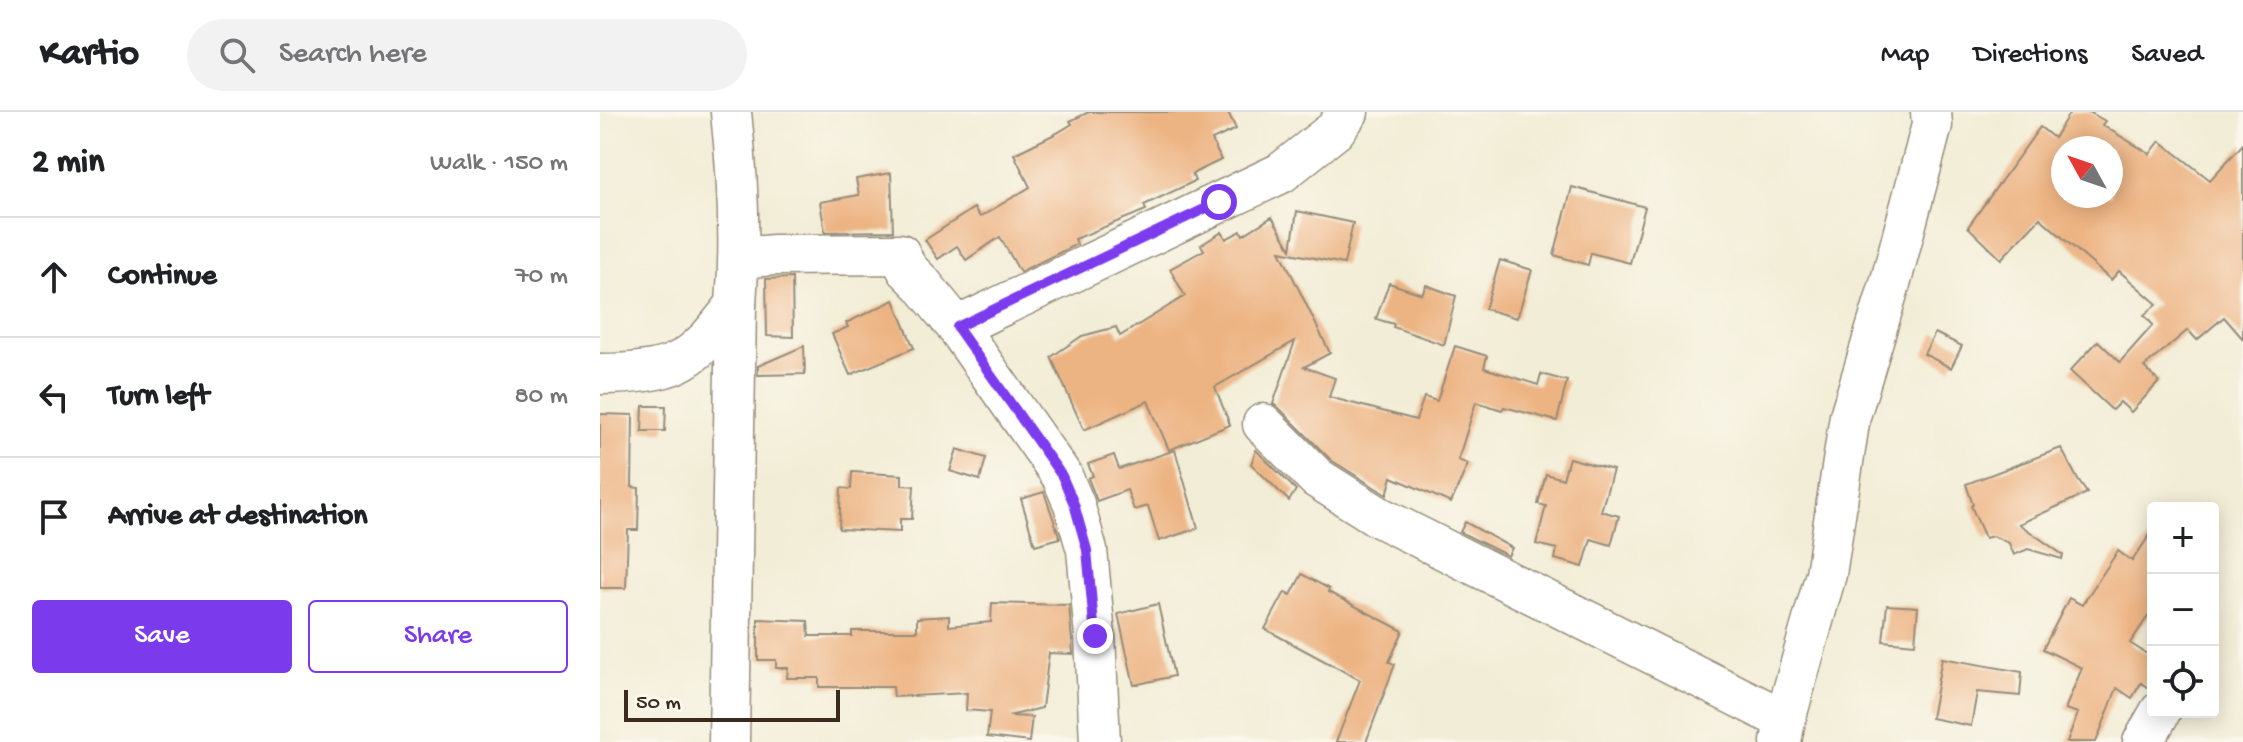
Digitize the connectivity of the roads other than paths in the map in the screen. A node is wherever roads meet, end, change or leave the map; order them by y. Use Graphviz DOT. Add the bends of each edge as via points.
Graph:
graph roads {
  1 [pos="731,112"];
  2 [pos="1348,112"];
  3 [pos="1931,112"];
  4 [pos="739,258"];
  5 [pos="736,305"];
  6 [pos="957,327"];
  7 [pos="600,374"];
  8 [pos="1263,424"];
  9 [pos="2157,718"];
  10 [pos="1783,731"];
  11 [pos="729,742"];
  12 [pos="1100,742"];
  13 [pos="2143,742"];
  1 -- 4 [label="street"];
  2 -- 6 [label="street" via="1335,130 1281,173"];
  3 -- 10 [label="street" via="1896,262 1850,416 1826,574"];
  4 -- 5 [label="street"];
  4 -- 6 [label="street" via="900,254"];
  5 -- 7 [label="street" via="701,346 676,363"];
  5 -- 11 [label="street"];
  6 -- 12 [label="street" via="1062,476 1074,504 1089,561"];
  8 -- 10 [label="street" via="1317,478 1379,517"];
  9 -- 13 [label="street"];
}
